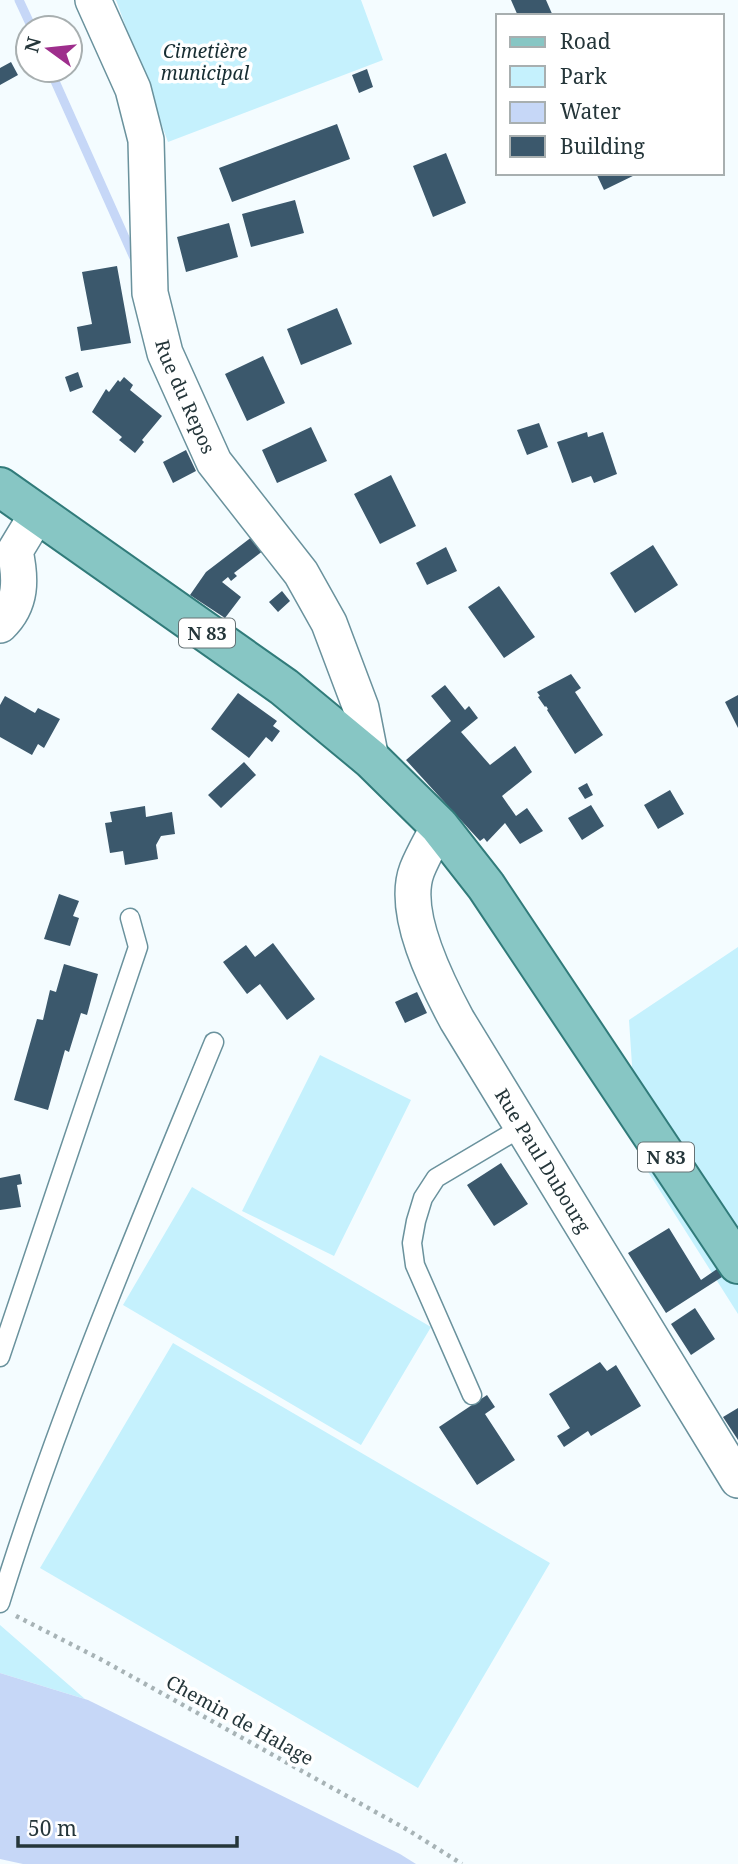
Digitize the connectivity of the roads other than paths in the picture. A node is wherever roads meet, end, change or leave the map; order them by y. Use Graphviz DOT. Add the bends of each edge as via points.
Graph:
graph roads {
  1 [pos="93,0"];
  2 [pos="0,486"];
  3 [pos="38,513"];
  4 [pos="7,545"];
  5 [pos="0,625"];
  6 [pos="372,759"];
  7 [pos="439,826"];
  8 [pos="130,918"];
  9 [pos="214,1042"];
  10 [pos="522,1127"];
  11 [pos="738,1264"];
  12 [pos="0,1357"];
  13 [pos="472,1395"];
  14 [pos="738,1480"];
  15 [pos="6,1608"];
  1 -- 6 [label="street, Rue du Repos" via="133,89 146,140 150,293 164,353 214,462 302,573 329,623 361,708"];
  2 -- 3 [label="main road, N 83"];
  3 -- 4 [label="street"];
  3 -- 6 [label="main road, N 83" via="284,687"];
  4 -- 5 [label="street" via="20,572 18,596 11,614"];
  6 -- 7 [label="main road, N 83"];
  7 -- 10 [label="street, Rue Paul Dubourg" via="416,872 414,910 432,974"];
  7 -- 11 [label="main road, N 83" via="486,886"];
  8 -- 12 [label="lane" via="138,947"];
  9 -- 15 [label="lane" via="118,1274 22,1530"];
  10 -- 13 [label="lane" via="436,1178 416,1221 415,1265"];
  10 -- 14 [label="street, Rue Paul Dubourg"];
}
